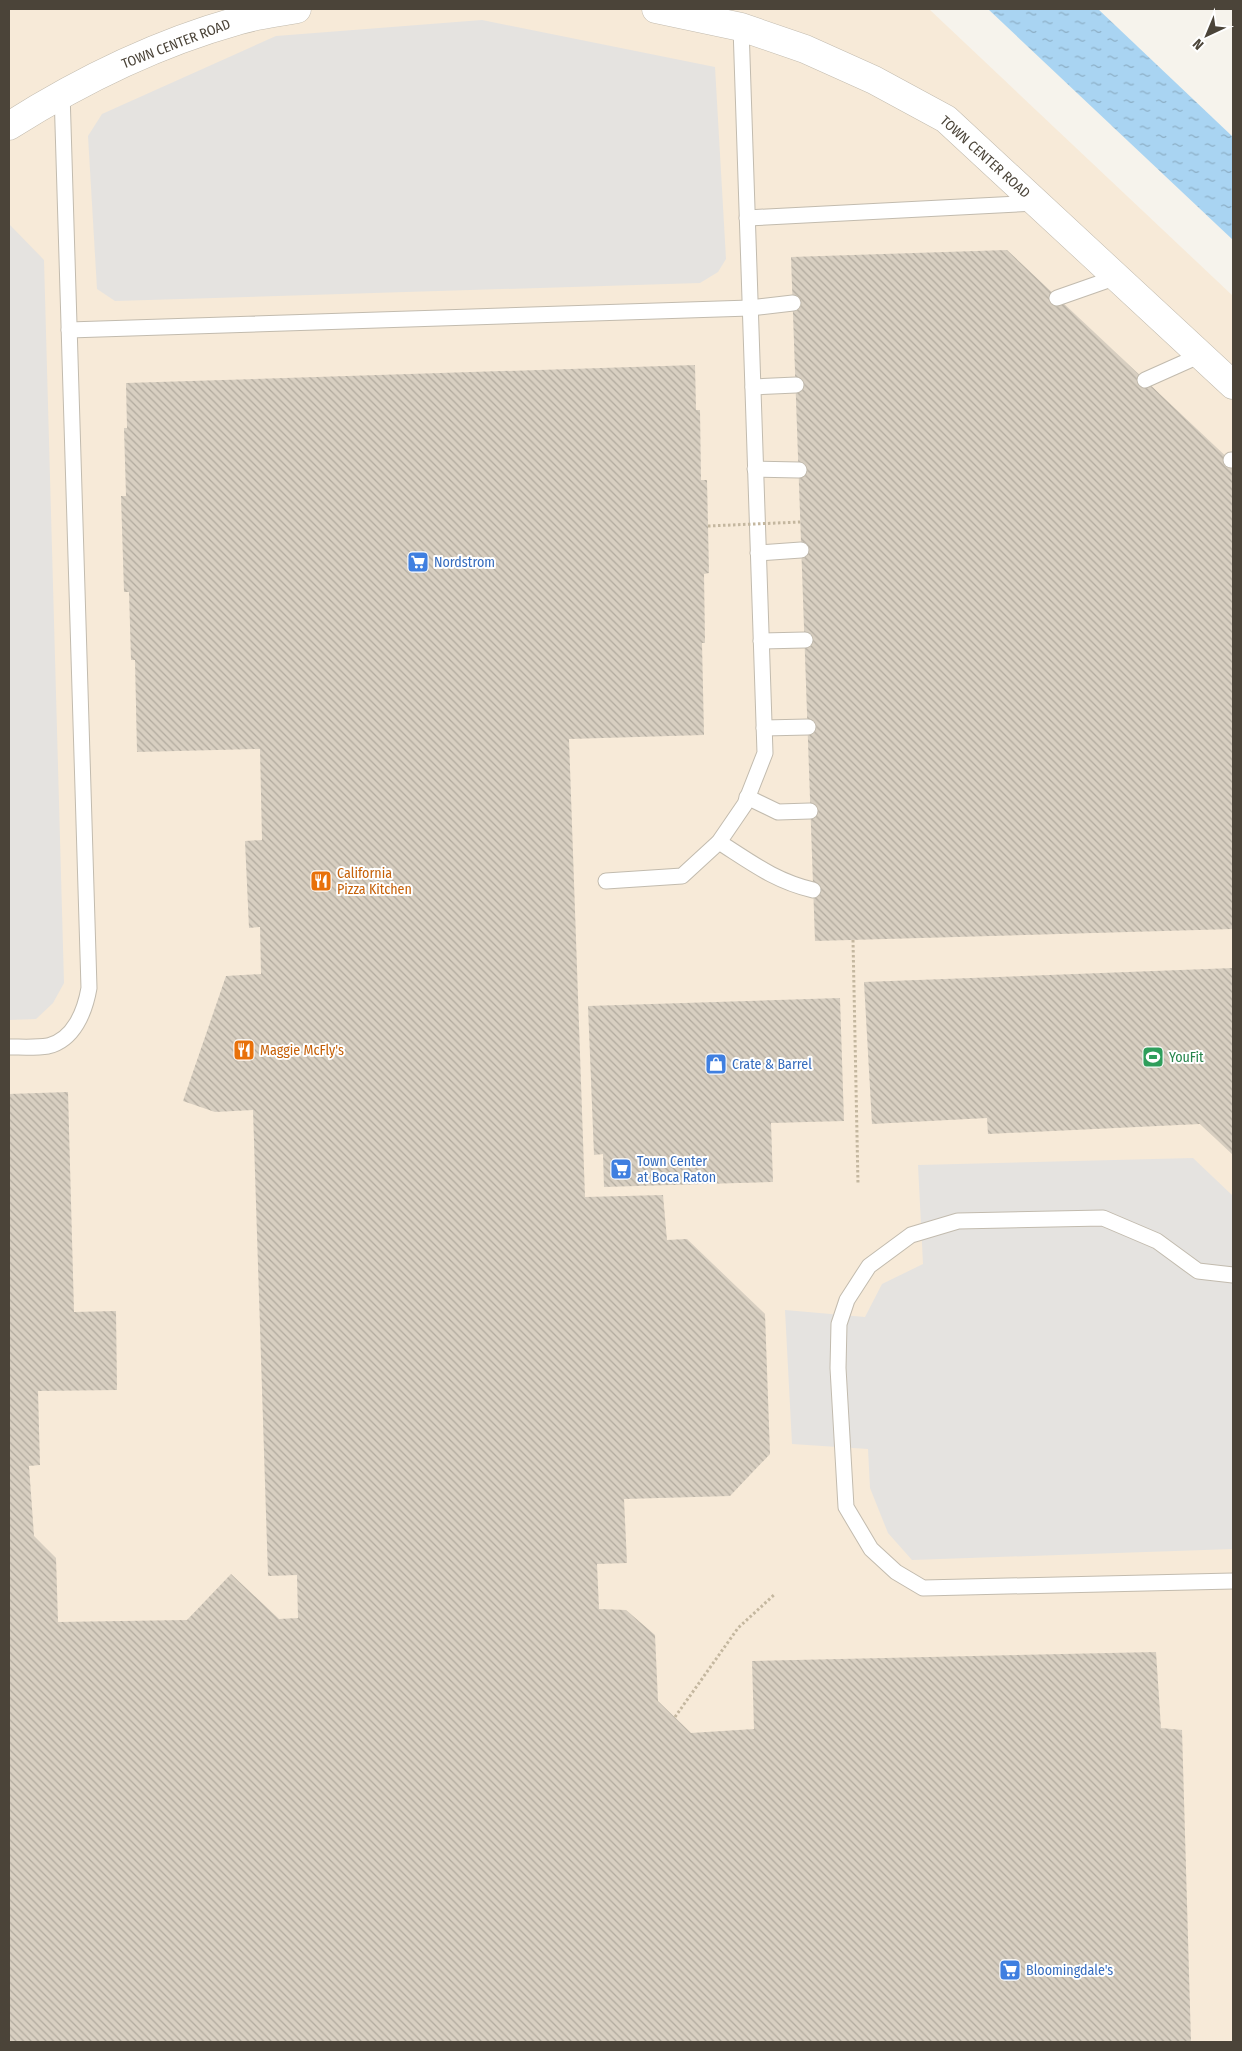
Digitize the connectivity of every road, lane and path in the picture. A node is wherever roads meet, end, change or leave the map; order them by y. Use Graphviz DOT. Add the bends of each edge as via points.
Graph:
graph roads {
  1 [pos="297,9"];
  2 [pos="656,9"];
  3 [pos="740,26"];
  4 [pos="62,92"];
  5 [pos="9,126"];
  6 [pos="1036,203"];
  7 [pos="747,218"];
  8 [pos="1117,277"];
  9 [pos="1058,298"];
  10 [pos="792,303"];
  11 [pos="750,308"];
  12 [pos="69,330"];
  13 [pos="1201,355"];
  14 [pos="1145,380"];
  15 [pos="1233,384"];
  16 [pos="796,385"];
  17 [pos="752,387"];
  18 [pos="755,470"];
  19 [pos="799,470"];
  20 [pos="800,522"];
  21 [pos="708,526"];
  22 [pos="801,550"];
  23 [pos="758,553"];
  24 [pos="804,640"];
  25 [pos="761,641"];
  26 [pos="808,727"];
  27 [pos="764,728"];
  28 [pos="747,797"];
  29 [pos="810,812"];
  30 [pos="719,842"];
  31 [pos="606,881"];
  32 [pos="813,890"];
  33 [pos="853,940"];
  34 [pos="9,1047"];
  35 [pos="858,1184"];
  36 [pos="1233,1275"];
  37 [pos="1233,1582"];
  38 [pos="775,1594"];
  39 [pos="674,1717"];
  1 -- 4 [label="street, TOWN CENTER ROAD" via="238,20 139,55"];
  2 -- 3 [label="street, TOWN CENTER ROAD"];
  3 -- 6 [label="street, TOWN CENTER ROAD" via="805,49 874,80 946,119"];
  3 -- 7 [label="lane"];
  4 -- 5 [label="street, TOWN CENTER ROAD"];
  4 -- 12 [label="lane"];
  6 -- 7 [label="lane"];
  6 -- 8 [label="street, TOWN CENTER ROAD"];
  7 -- 11 [label="lane"];
  8 -- 9 [label="lane"];
  8 -- 13 [label="street, TOWN CENTER ROAD"];
  10 -- 11 [label="lane"];
  11 -- 12 [label="lane"];
  11 -- 17 [label="lane"];
  12 -- 34 [label="lane" via="89,988 79,1020 61,1041 48,1046"];
  13 -- 14 [label="lane"];
  13 -- 15 [label="street, TOWN CENTER ROAD"];
  16 -- 17 [label="lane"];
  17 -- 18 [label="lane"];
  18 -- 19 [label="lane"];
  18 -- 23 [label="lane"];
  20 -- 21 [label="path, bridge"];
  22 -- 23 [label="lane"];
  23 -- 25 [label="lane"];
  24 -- 25 [label="lane"];
  25 -- 27 [label="lane"];
  26 -- 27 [label="lane"];
  27 -- 28 [label="lane" via="765,753"];
  28 -- 29 [label="lane" via="778,812"];
  28 -- 30 [label="lane"];
  30 -- 31 [label="lane" via="682,876"];
  30 -- 32 [label="lane" via="770,875 788,884"];
  33 -- 35 [label="path"];
  36 -- 37 [label="lane" via="1198,1271 1157,1241 1104,1218 958,1221 912,1235 868,1266 847,1300 839,1324 838,1368 846,1507 871,1549 896,1572 923,1588"];
  38 -- 39 [label="path" via="738,1628"];
}
